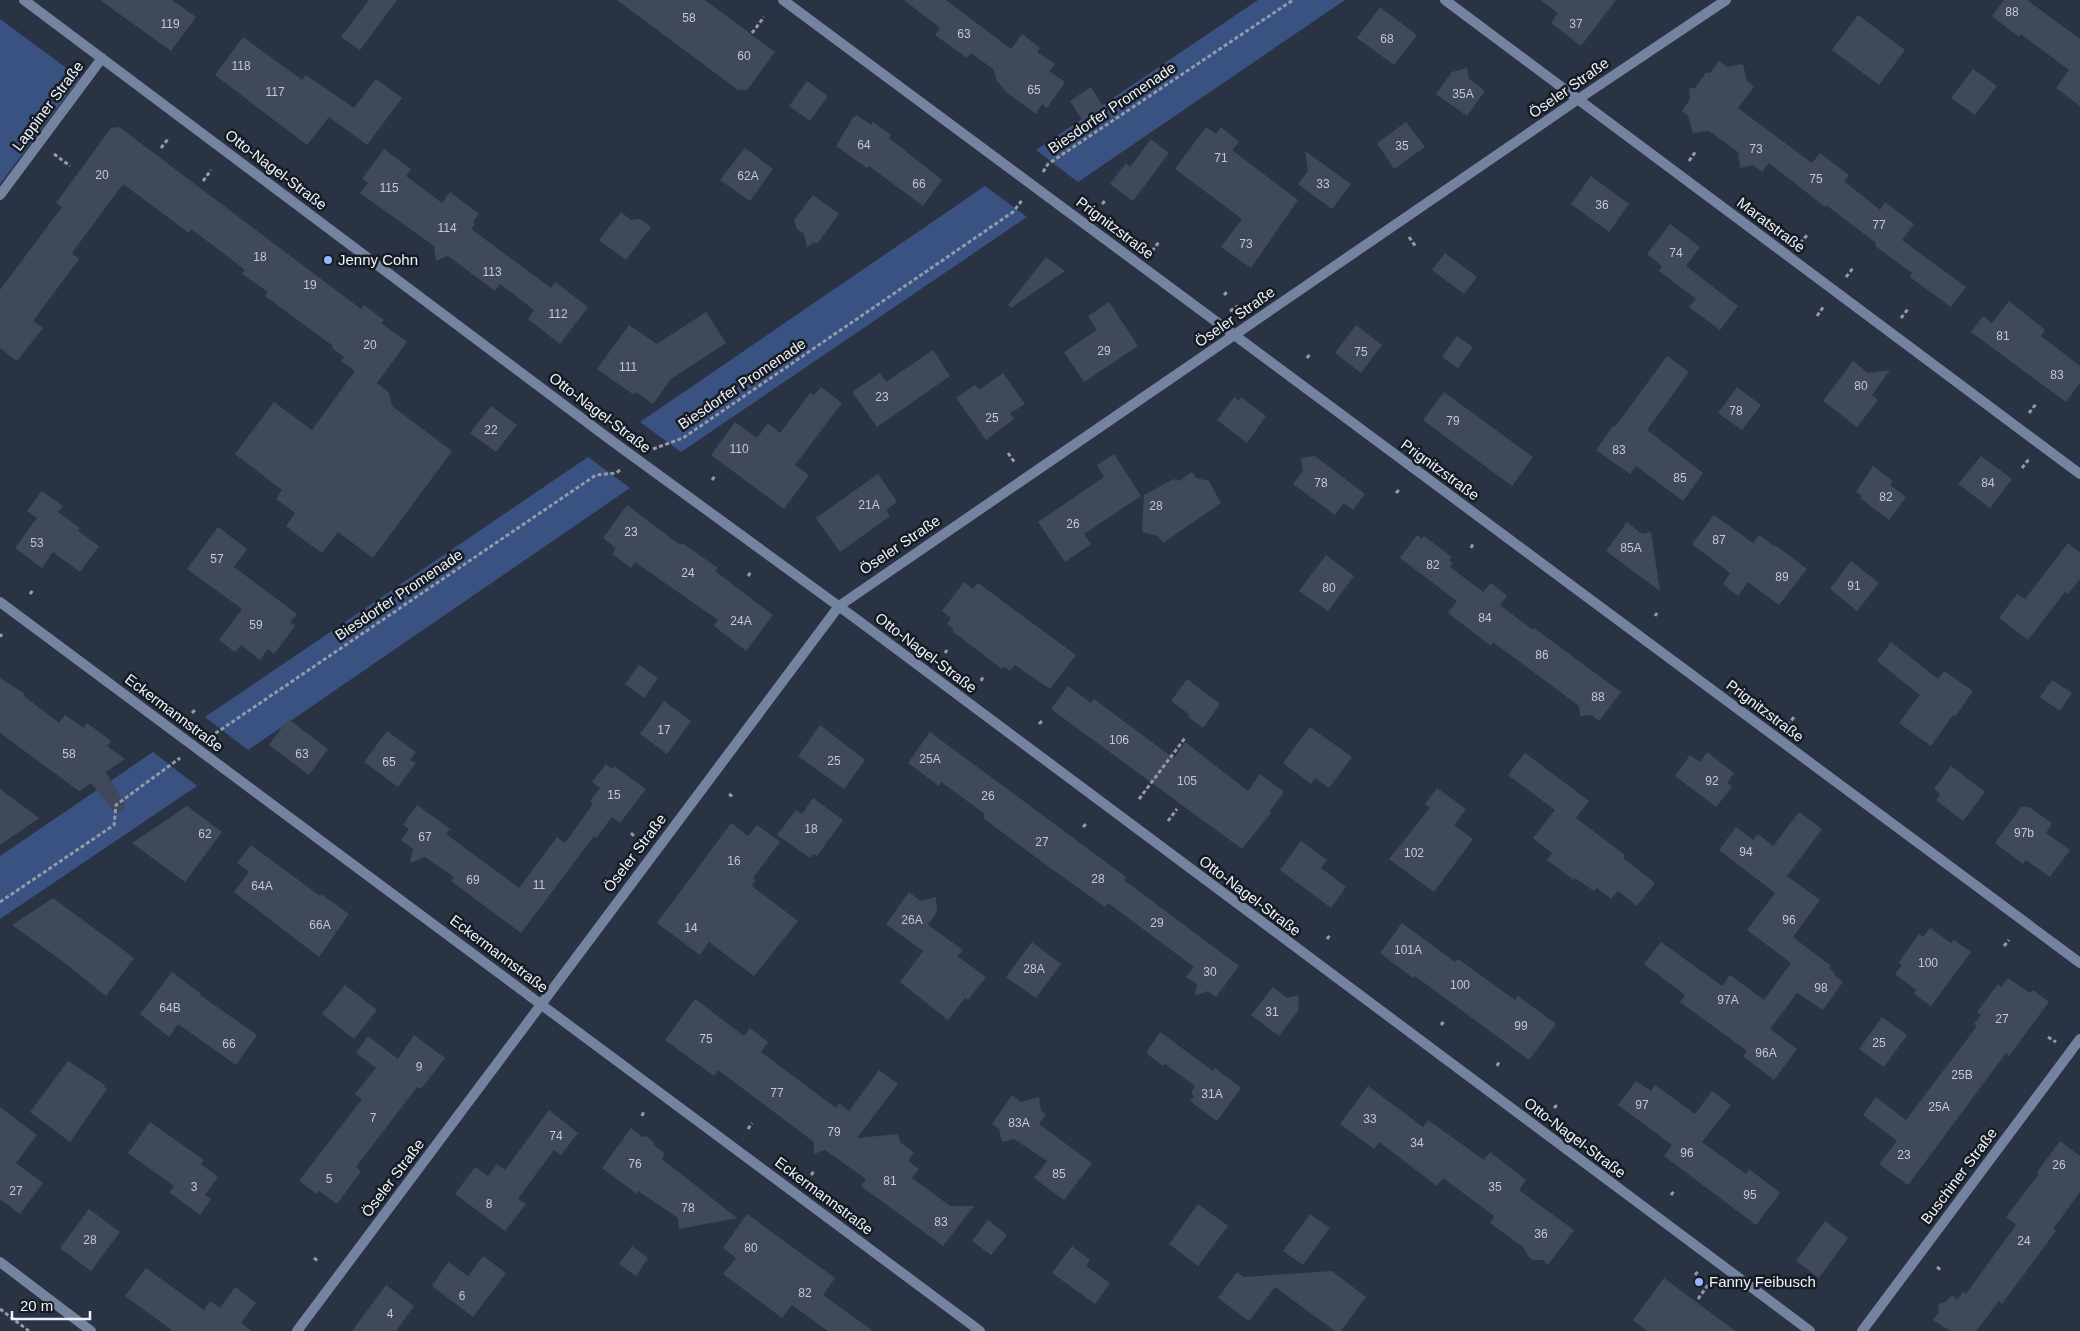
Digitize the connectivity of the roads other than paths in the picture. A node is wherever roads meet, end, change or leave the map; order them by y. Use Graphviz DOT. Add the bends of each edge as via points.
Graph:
graph roads {
  1 [pos="24,0"];
  2 [pos="783,0"];
  3 [pos="1445,0"];
  4 [pos="1726,0"];
  5 [pos="102,58"];
  6 [pos="1577,100"];
  7 [pos="0,195"];
  8 [pos="1234,336"];
  9 [pos="2080,474"];
  10 [pos="0,602"];
  11 [pos="839,606"];
  12 [pos="2080,963"];
  13 [pos="541,1004"];
  14 [pos="2080,1039"];
  15 [pos="0,1262"];
  16 [pos="91,1331"];
  17 [pos="297,1331"];
  18 [pos="980,1331"];
  19 [pos="1810,1331"];
  20 [pos="1862,1331"];
  1 -- 5 [label="street, Otto-Nagel-Straße"];
  2 -- 8 [label="street, Prignitzstraße"];
  3 -- 6 [label="street, Maratstraße"];
  4 -- 6 [label="street, Öseler Straße"];
  5 -- 7 [label="street, Lappiner Straße"];
  5 -- 11 [label="street, Otto-Nagel-Straße" via="637,460"];
  6 -- 8 [label="street, Öseler Straße"];
  6 -- 9 [label="street, Maratstraße"];
  8 -- 11 [label="street, Öseler Straße"];
  8 -- 12 [label="street, Prignitzstraße"];
  10 -- 13 [label="street, Eckermannstraße"];
  11 -- 13 [label="street, Öseler Straße"];
  11 -- 19 [label="street, Otto-Nagel-Straße"];
  13 -- 17 [label="street, Öseler Straße"];
  13 -- 18 [label="street, Eckermannstraße"];
  14 -- 20 [label="street, Buschiner Straße"];
  15 -- 16 [label="street"];
}
